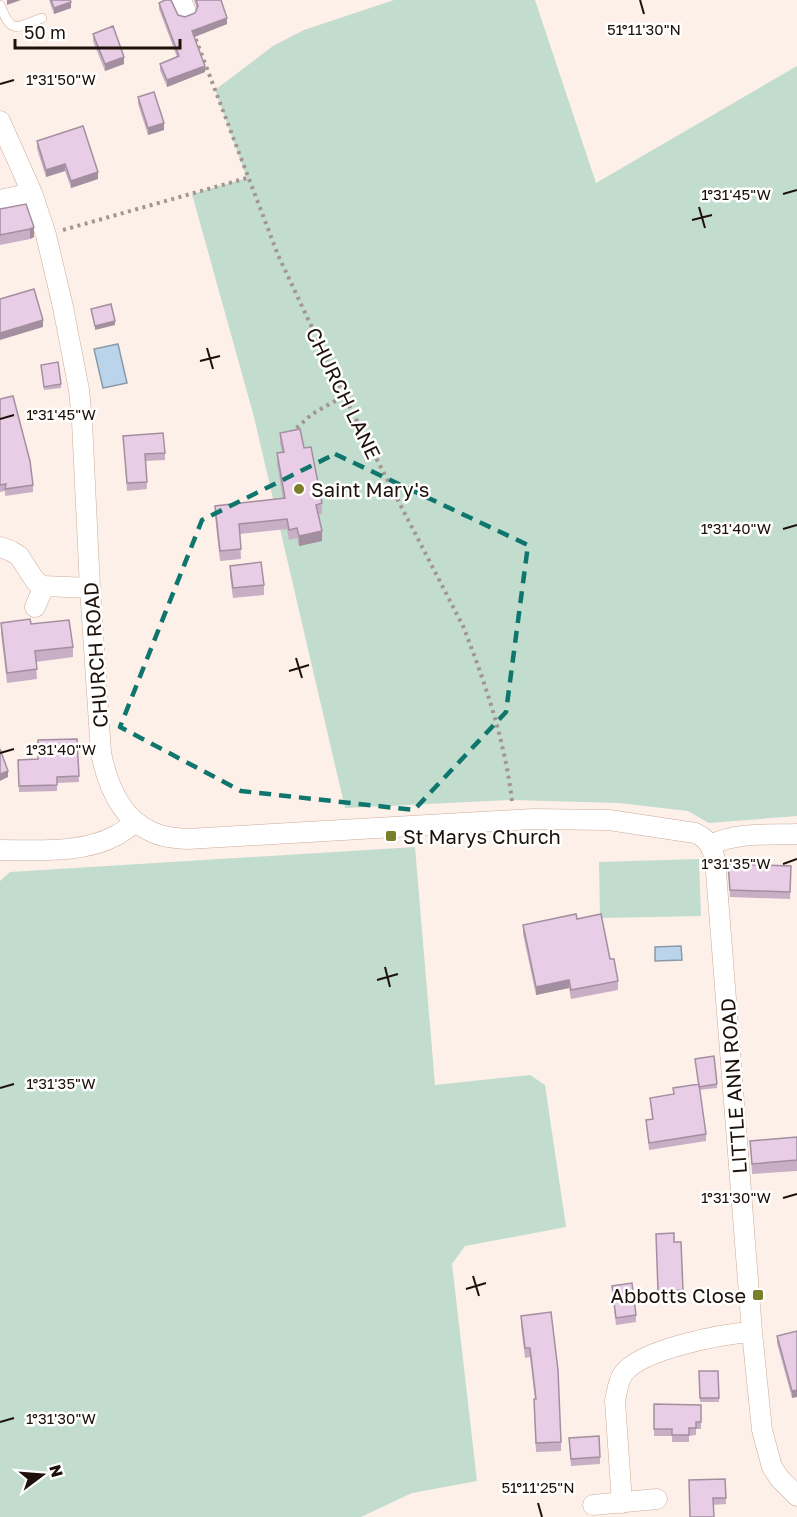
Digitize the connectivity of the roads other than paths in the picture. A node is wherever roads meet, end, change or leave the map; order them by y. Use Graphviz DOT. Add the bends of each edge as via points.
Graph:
graph roads {
  1 [pos="0,5"];
  2 [pos="42,18"];
  3 [pos="0,121"];
  4 [pos="32,193"];
  5 [pos="0,200"];
  6 [pos="0,547"];
  7 [pos="44,586"];
  8 [pos="90,588"];
  9 [pos="35,607"];
  10 [pos="136,822"];
  11 [pos="797,834"];
  12 [pos="711,845"];
  13 [pos="0,850"];
  14 [pos="752,1332"];
  15 [pos="797,1496"];
  16 [pos="657,1499"];
  17 [pos="622,1503"];
  18 [pos="593,1505"];
  1 -- 2 [label="lane" via="11,26"];
  3 -- 4 [label="street, CHURCH ROAD"];
  4 -- 5 [label="street"];
  4 -- 8 [label="street, CHURCH ROAD" via="63,307 79,390"];
  6 -- 7 [label="street" via="19,556 36,582"];
  7 -- 8 [label="street"];
  7 -- 9 [label="street"];
  8 -- 10 [label="street, CHURCH ROAD" via="101,753 112,791"];
  10 -- 12 [label="street, CHURCH ROAD" via="165,837 187,839 512,820 609,820 694,833"];
  10 -- 13 [label="street" via="116,836 92,844 64,849"];
  11 -- 12 [label="street" via="736,836"];
  12 -- 14 [label="street, LITTLE ANN ROAD"];
  14 -- 15 [label="street, LITTLE ANN ROAD" via="767,1453 780,1479"];
  14 -- 17 [label="street" via="701,1339 653,1355 624,1373 615,1401"];
  16 -- 17 [label="street"];
  17 -- 18 [label="street"];
}
